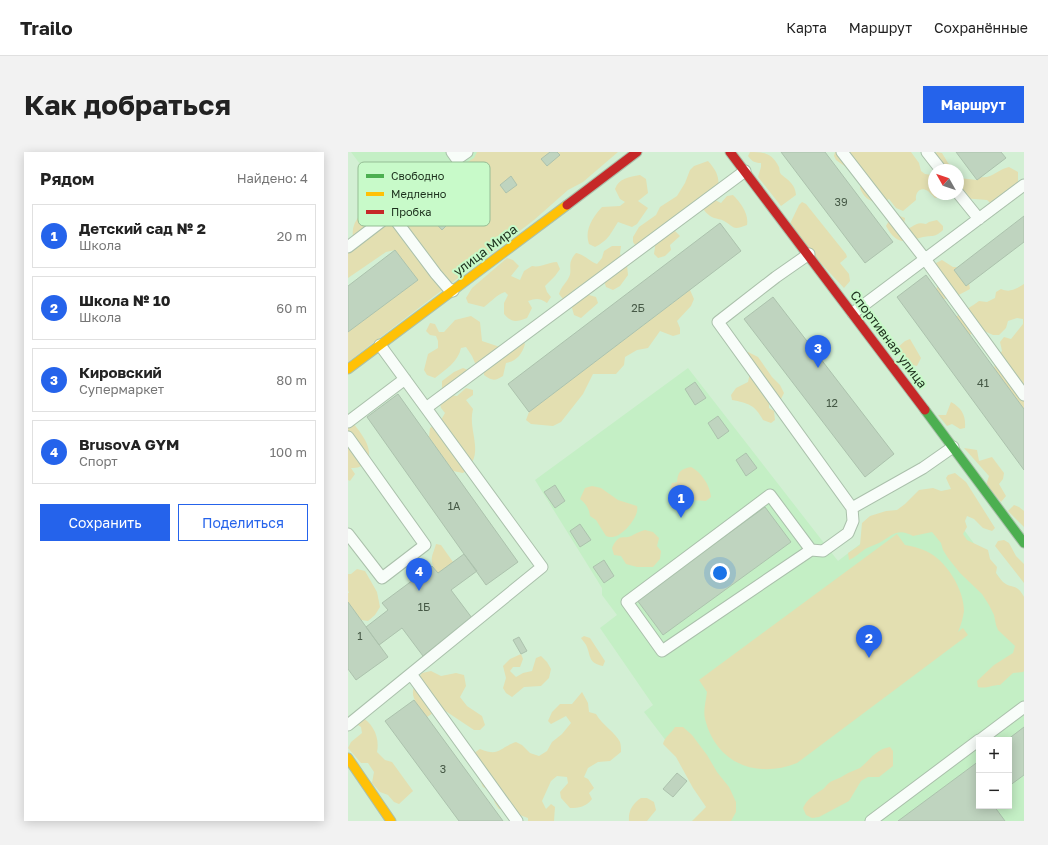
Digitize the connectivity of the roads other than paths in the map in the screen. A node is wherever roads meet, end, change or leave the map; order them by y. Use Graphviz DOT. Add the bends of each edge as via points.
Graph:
graph roads {
  1 [pos="452,152"];
  2 [pos="467,152"];
  3 [pos="637,152"];
  4 [pos="730,152"];
  5 [pos="842,152"];
  6 [pos="927,152"];
  7 [pos="936,164"];
  8 [pos="745,171"];
  9 [pos="1024,186"];
  10 [pos="964,200"];
  11 [pos="979,219"];
  12 [pos="375,226"];
  13 [pos="400,226"];
  14 [pos="348,247"];
  15 [pos="808,254"];
  16 [pos="926,259"];
  17 [pos="453,290"];
  18 [pos="853,312"];
  19 [pos="380,345"];
  20 [pos="348,369"];
  21 [pos="405,379"];
  22 [pos="1024,395"];
  23 [pos="426,408"];
  24 [pos="348,422"];
  25 [pos="348,437"];
  26 [pos="953,447"];
  27 [pos="852,508"];
  28 [pos="348,534"];
  29 [pos="1024,542"];
  30 [pos="811,550"];
  31 [pos="410,674"];
  32 [pos="1024,707"];
  33 [pos="348,725"];
  34 [pos="983,737"];
  35 [pos="976,742"];
  36 [pos="348,758"];
  37 [pos="391,821"];
  38 [pos="517,821"];
  39 [pos="871,821"];
  1 -- 2 [label="lane" via="457,159"];
  3 -- 17 [label="street, улица Мира"];
  4 -- 8 [label="street, Спортивная улица"];
  5 -- 16 [label="lane"];
  6 -- 7 [label="lane"];
  8 -- 15 [label="street, Спортивная улица"];
  8 -- 23 [label="lane"];
  9 -- 11 [label="lane"];
  10 -- 11 [label="lane"];
  11 -- 16 [label="lane"];
  12 -- 14 [label="lane"];
  13 -- 17 [label="lane" via="448,288"];
  15 -- 18 [label="street, Спортивная улица"];
  15 -- 27 [label="lane" via="718,322"];
  16 -- 18 [label="lane"];
  16 -- 22 [label="lane"];
  17 -- 19 [label="street, улица Мира"];
  18 -- 26 [label="street, Спортивная улица"];
  19 -- 20 [label="street, улица Мира"];
  19 -- 21 [label="lane"];
  21 -- 23 [label="lane"];
  21 -- 24 [label="lane"];
  23 -- 31 [label="lane" via="542,567"];
  25 -- 28 [label="lane" via="425,545 382,578"];
  26 -- 27 [label="lane" via="923,468"];
  26 -- 29 [label="street, Спортивная улица"];
  27 -- 30 [label="lane" via="853,521 848,533 823,551"];
  30 -- 30 [label="lane" via="770,495 627,602 662,651"];
  31 -- 33 [label="lane"];
  31 -- 38 [label="lane"];
  32 -- 34 [label="lane"];
  35 -- 39 [label="lane"];
  36 -- 37 [label="street"];
}
